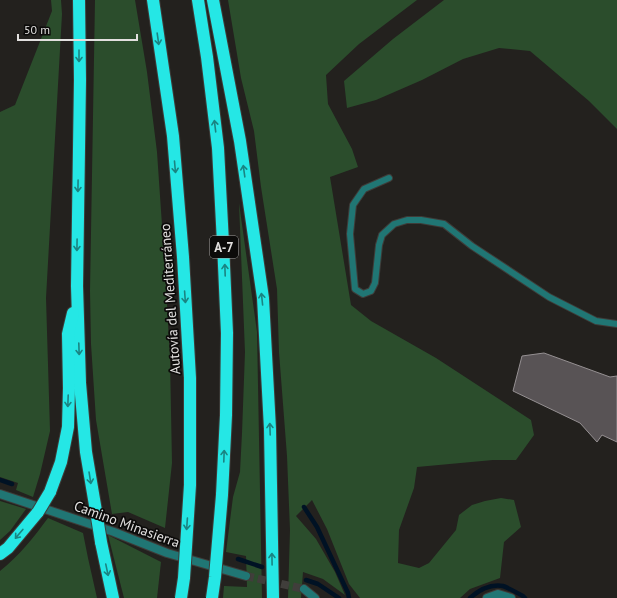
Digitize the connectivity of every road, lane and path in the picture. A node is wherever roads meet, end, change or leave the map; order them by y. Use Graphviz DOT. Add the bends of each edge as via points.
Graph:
graph roads {
  1 [pos="79,0"];
  2 [pos="153,0"];
  3 [pos="198,0"];
  4 [pos="213,0"];
  5 [pos="389,178"];
  6 [pos="77,296"];
  7 [pos="617,324"];
  8 [pos="0,494"];
  9 [pos="0,554"];
  10 [pos="246,576"];
  11 [pos="304,590"];
  12 [pos="113,598"];
  13 [pos="181,598"];
  14 [pos="212,598"];
  15 [pos="272,598"];
  16 [pos="315,598"];
  17 [pos="487,598"];
  18 [pos="511,598"];
  1 -- 6 [label="highway, one-way"];
  2 -- 13 [label="highway, Autovía del Mediterráneo, one-way, bridge" via="173,136 190,378 190,485"];
  14 -- 3 [label="highway, A-7, one-way, bridge" via="222,494 227,333 218,148"];
  15 -- 4 [label="highway, one-way" via="270,429 262,298 240,140"];
  5 -- 7 [label="lane" via="364,189 353,205 350,234 355,289 363,294 371,291 375,283 382,235 394,224 407,220 421,220 444,224 472,246 549,297 596,321"];
  6 -- 9 [label="highway, one-way, bridge" via="68,334 68,427 61,462 50,492 38,512"];
  6 -- 12 [label="highway, one-way, bridge" via="80,390 86,452"];
  8 -- 10 [label="street, Camino Minasierra" via="114,532 167,553"];
  11 -- 16 [label="street"];
  17 -- 18 [label="street" via="498,594"];
}
